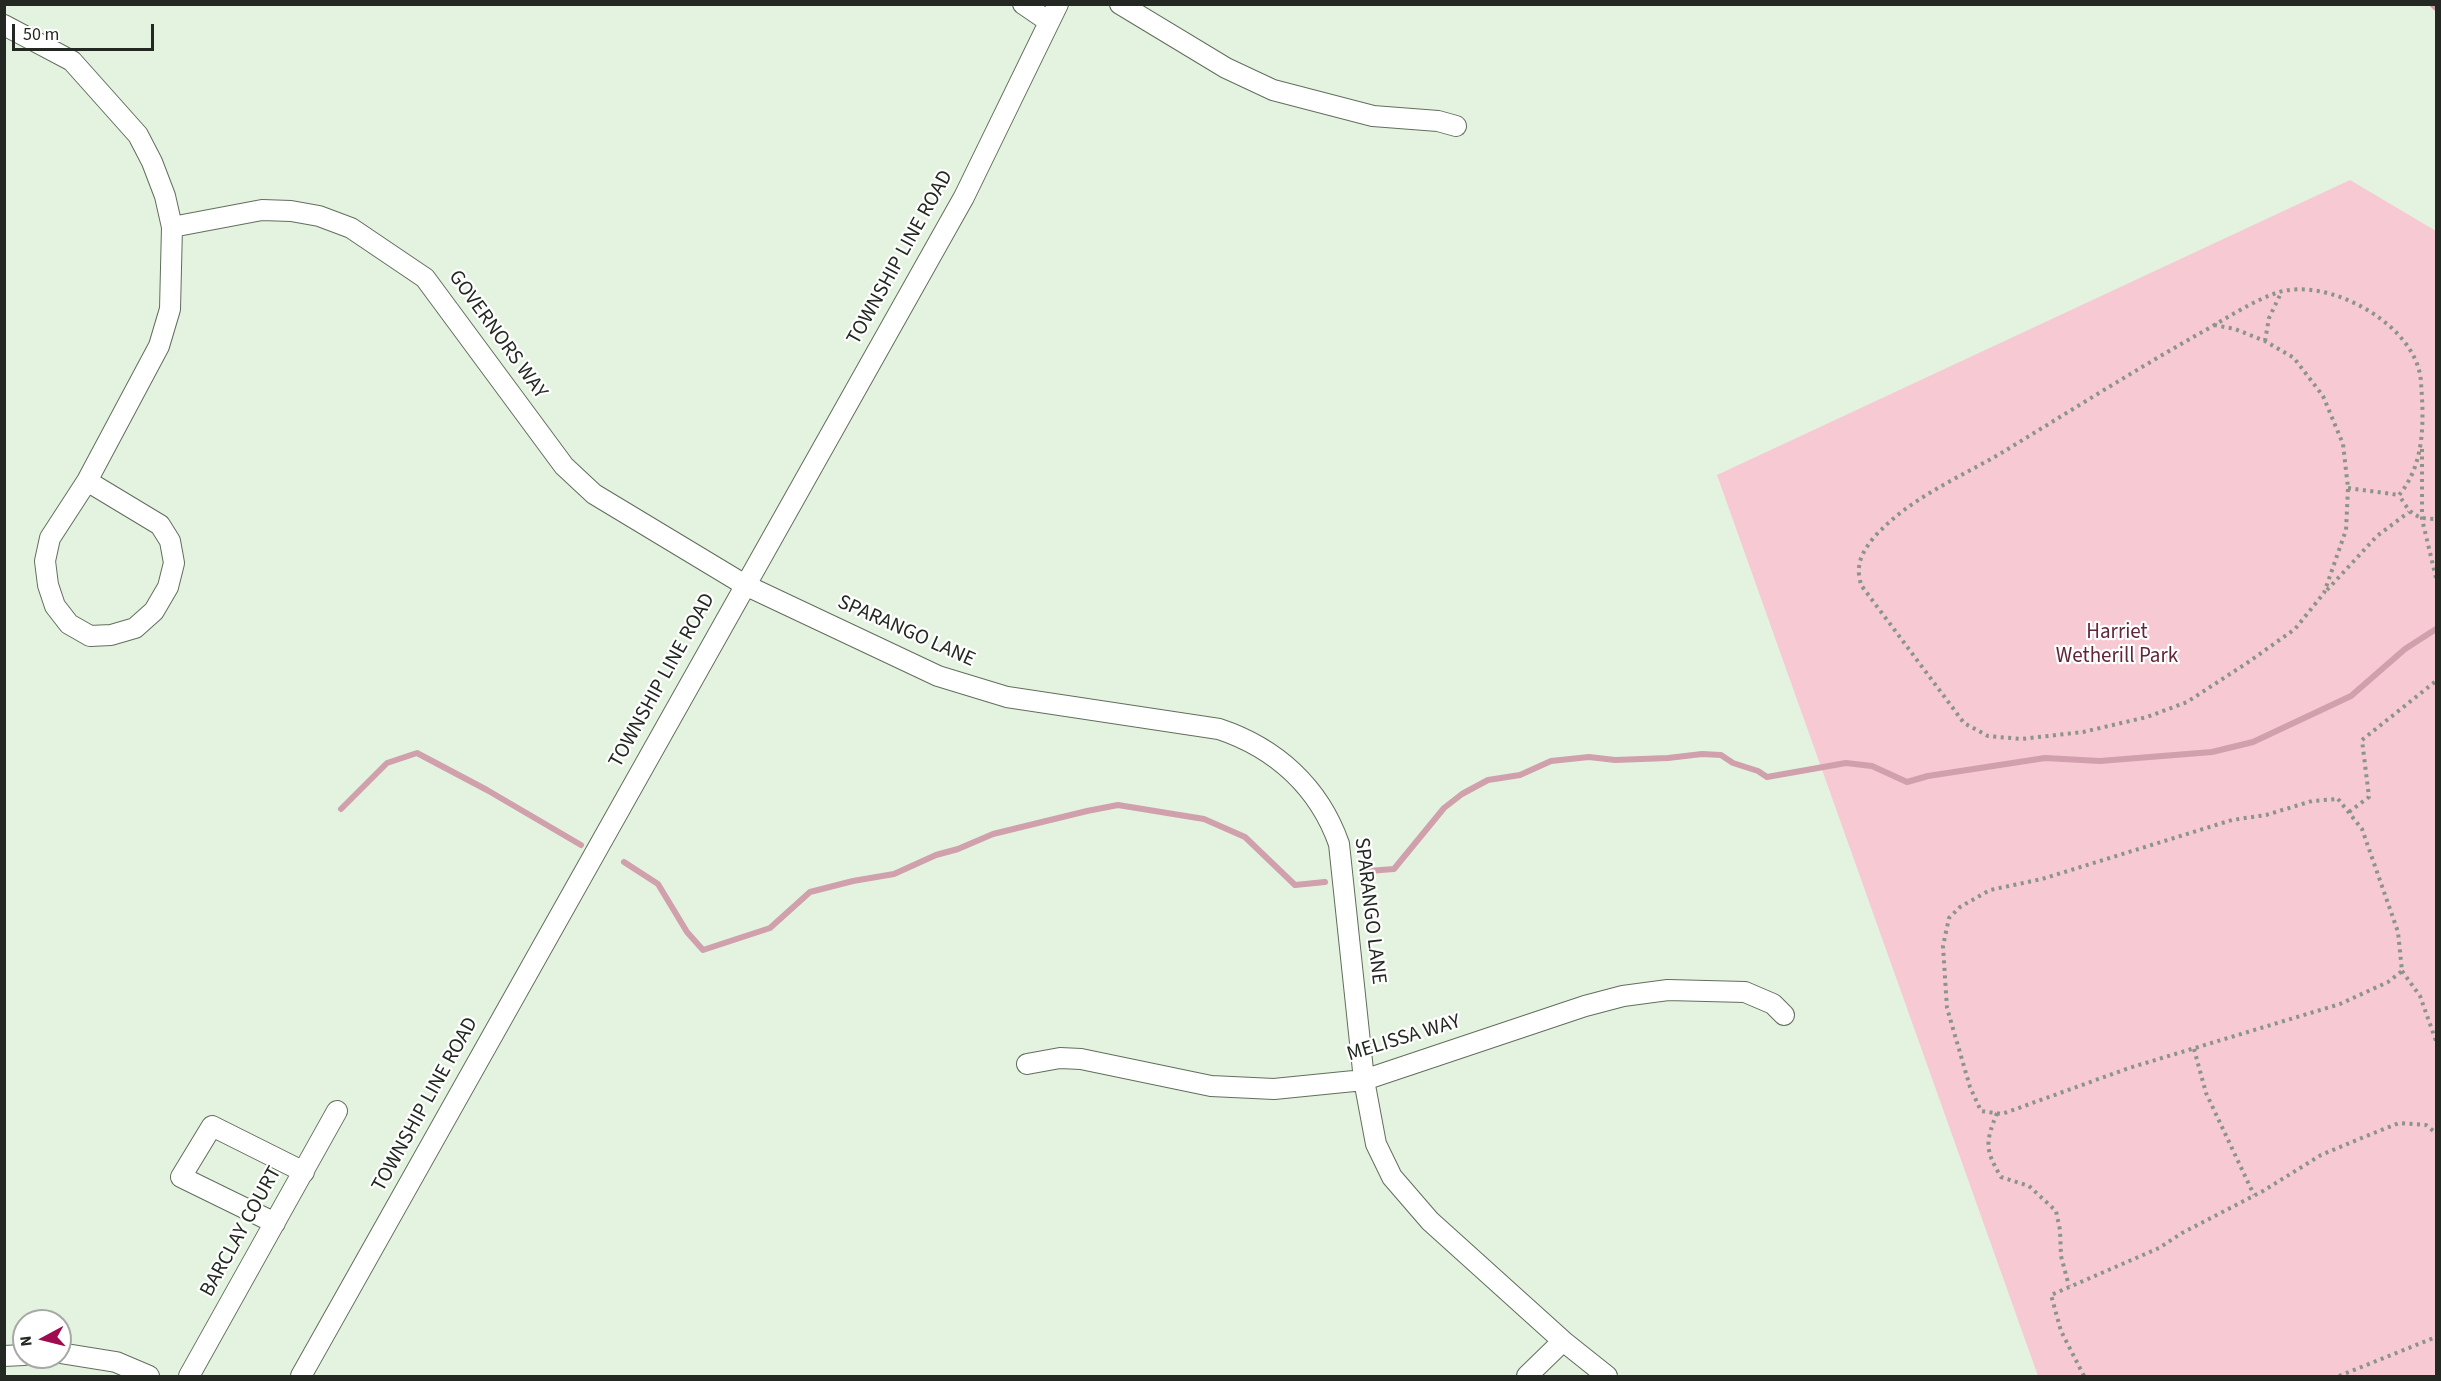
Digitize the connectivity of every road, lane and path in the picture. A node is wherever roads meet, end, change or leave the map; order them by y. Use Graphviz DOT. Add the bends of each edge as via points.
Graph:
graph roads {
  1 [pos="1023,4"];
  2 [pos="1120,4"];
  3 [pos="1053,13"];
  4 [pos="4,25"];
  5 [pos="1455,126"];
  6 [pos="172,227"];
  7 [pos="2282,292"];
  8 [pos="2214,325"];
  9 [pos="2265,341"];
  10 [pos="2422,445"];
  11 [pos="87,481"];
  12 [pos="2348,488"];
  13 [pos="2399,495"];
  14 [pos="2409,512"];
  15 [pos="2422,519"];
  16 [pos="2436,519"];
  17 [pos="2436,578"];
  18 [pos="744,585"];
  19 [pos="2324,593"];
  20 [pos="2436,681"];
  21 [pos="2349,812"];
  22 [pos="2402,971"];
  23 [pos="1784,1015"];
  24 [pos="2436,1041"];
  25 [pos="2194,1049"];
  26 [pos="1027,1064"];
  27 [pos="1364,1080"];
  28 [pos="337,1111"];
  29 [pos="1997,1113"];
  30 [pos="2436,1133"];
  31 [pos="304,1172"];
  32 [pos="2254,1195"];
  33 [pos="275,1223"];
  34 [pos="2069,1286"];
  35 [pos="2436,1337"];
  36 [pos="1563,1341"];
  37 [pos="72,1355"];
  38 [pos="149,1377"];
  39 [pos="189,1377"];
  40 [pos="301,1377"];
  41 [pos="1527,1377"];
  42 [pos="1607,1377"];
  43 [pos="2084,1377"];
  44 [pos="2339,1377"];
  1 -- 3 [label="street"];
  2 -- 5 [label="street" via="1226,68 1273,90 1373,116"];
  3 -- 18 [label="street, TOWNSHIP LINE ROAD" via="964,197"];
  4 -- 6 [label="street" via="72,62 138,135 165,196"];
  6 -- 11 [label="street" via="170,309 159,346"];
  6 -- 18 [label="street, GOVERNORS WAY" via="262,210 319,216 351,228 425,278 564,465 594,494"];
  7 -- 8 [label="path"];
  7 -- 9 [label="path" via="2269,318"];
  7 -- 10 [label="path" via="2308,288 2341,298 2393,327 2421,368"];
  8 -- 9 [label="path"];
  8 -- 19 [label="path" via="1905,510 1868,545 1859,567 1861,585 1964,723 1988,736 2021,739 2083,732 2147,717 2187,702 2295,629"];
  9 -- 12 [label="path" via="2294,358 2323,396 2343,444"];
  10 -- 13 [label="path" via="2407,486"];
  10 -- 15 [label="path"];
  11 -- 11 [label="street" via="50,538 45,561 48,585 55,606 69,624 90,636 111,635 135,628 153,611 168,587 174,562 170,541 160,525"];
  12 -- 13 [label="path"];
  12 -- 19 [label="path" via="2346,530"];
  13 -- 14 [label="path"];
  14 -- 15 [label="path"];
  14 -- 19 [label="path" via="2377,536"];
  15 -- 16 [label="path"];
  15 -- 17 [label="path"];
  18 -- 27 [label="street, SPARANGO LANE" via="968,687 1007,697 1219,729 1281,761 1302,780 1331,821 1339,844"];
  18 -- 40 [label="street, TOWNSHIP LINE ROAD"];
  20 -- 21 [label="path" via="2362,740 2369,796"];
  21 -- 22 [label="path" via="2362,829 2398,932"];
  21 -- 29 [label="path" via="2338,799 2312,801 2232,820 2042,879 1990,890 1960,907 1949,918 1943,946 1947,1008 1981,1111"];
  22 -- 24 [label="path" via="2420,996"];
  22 -- 25 [label="path" via="2388,982 2340,1004"];
  23 -- 27 [label="street, MELISSA WAY" via="1773,1004 1745,992 1668,990 1623,996"];
  25 -- 29 [label="path"];
  25 -- 32 [label="path" via="2206,1093"];
  26 -- 27 [label="street, MELISSA WAY" via="1081,1059 1242,1089 1297,1088"];
  27 -- 36 [label="street, SPARANGO LANE" via="1376,1144 1392,1177 1430,1221"];
  28 -- 31 [label="street, BARCLAY COURT"];
  29 -- 34 [label="path" via="1987,1138 1991,1161 2001,1177 2029,1186 2056,1211"];
  30 -- 32 [label="path" via="2426,1125 2399,1124 2321,1155"];
  31 -- 33 [label="street, BARCLAY COURT"];
  31 -- 33 [label="street" via="212,1126 181,1177"];
  32 -- 34 [label="path" via="2159,1248"];
  33 -- 39 [label="street, BARCLAY COURT"];
  34 -- 43 [label="path" via="2051,1295 2061,1331"];
  35 -- 44 [label="path"];
  36 -- 41 [label="street"];
  36 -- 42 [label="street, SPARANGO LANE"];
  37 -- 38 [label="street" via="116,1362"];
}
